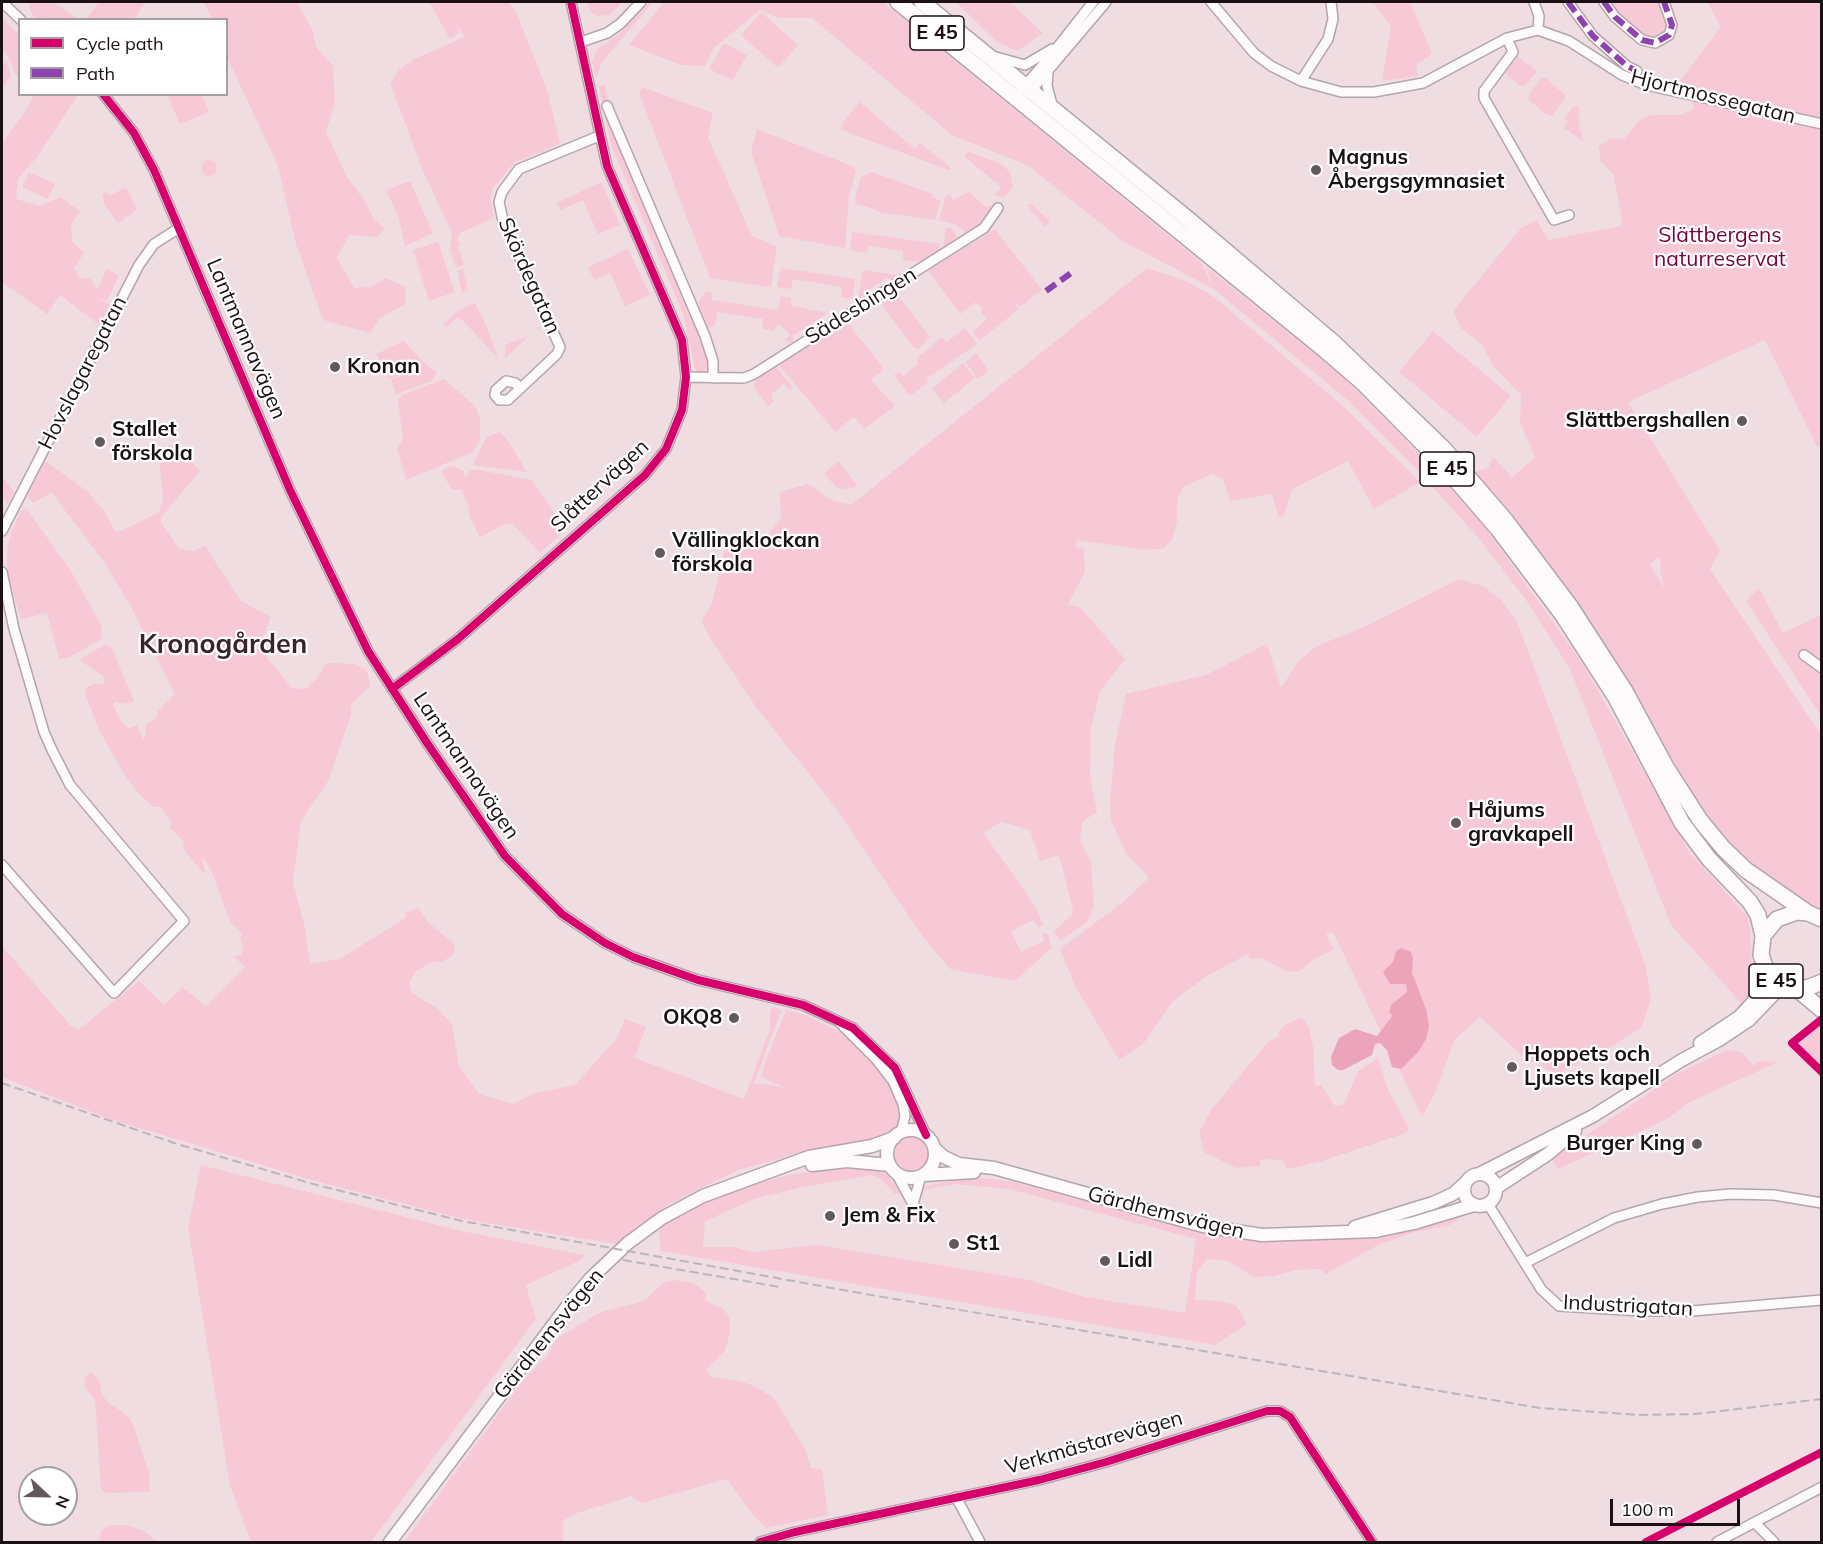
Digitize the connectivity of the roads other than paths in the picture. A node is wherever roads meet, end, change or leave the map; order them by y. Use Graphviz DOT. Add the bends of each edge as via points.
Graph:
graph roads {
  1 [pos="2,2"];
  2 [pos="17,2"];
  3 [pos="571,2"];
  4 [pos="641,2"];
  5 [pos="898,2"];
  6 [pos="922,2"];
  7 [pos="1093,2"];
  8 [pos="1106,2"];
  9 [pos="1211,2"];
  10 [pos="1331,2"];
  11 [pos="1534,2"];
  12 [pos="1568,2"];
  13 [pos="1604,2"];
  14 [pos="1664,2"];
  15 [pos="10,10"];
  16 [pos="19,18"];
  17 [pos="1538,30"];
  18 [pos="1507,38"];
  19 [pos="581,42"];
  20 [pos="1058,44"];
  21 [pos="989,55"];
  22 [pos="1637,72"];
  23 [pos="1048,74"];
  24 [pos="1301,81"];
  25 [pos="1028,88"];
  26 [pos="105,96"];
  27 [pos="1017,99"];
  28 [pos="607,106"];
  29 [pos="1053,108"];
  30 [pos="1821,124"];
  31 [pos="599,136"];
  32 [pos="998,208"];
  33 [pos="1569,214"];
  34 [pos="179,228"];
  35 [pos="686,377"];
  36 [pos="713,378"];
  37 [pos="520,388"];
  38 [pos="2,531"];
  39 [pos="2,572"];
  40 [pos="1804,654"];
  41 [pos="1821,668"];
  42 [pos="392,689"];
  43 [pos="2,865"];
  44 [pos="1815,916"];
  45 [pos="1764,936"];
  46 [pos="1763,965"];
  47 [pos="1821,982"];
  48 [pos="1792,988"];
  49 [pos="1821,1010"];
  50 [pos="839,1022"];
  51 [pos="1682,1060"];
  52 [pos="1593,1116"];
  53 [pos="898,1135"];
  54 [pos="926,1135"];
  55 [pos="935,1149"];
  56 [pos="786,1166"];
  57 [pos="893,1169"];
  58 [pos="1011,1173"];
  59 [pos="1481,1173"];
  60 [pos="923,1176"];
  61 [pos="1464,1184"];
  62 [pos="1496,1188"];
  63 [pos="1821,1203"];
  64 [pos="1488,1204"];
  65 [pos="1474,1205"];
  66 [pos="1323,1234"];
  67 [pos="1525,1263"];
  68 [pos="1821,1300"];
  69 [pos="1821,1487"];
  70 [pos="956,1497"];
  71 [pos="1755,1523"];
  72 [pos="784,1539"];
  73 [pos="390,1542"];
  74 [pos="760,1542"];
  75 [pos="980,1542"];
  76 [pos="1372,1542"];
  77 [pos="1718,1542"];
  78 [pos="1774,1542"];
  1 -- 15 [label="street"];
  2 -- 15 [label="street"];
  3 -- 19 [label="street, Slåttervägen"];
  4 -- 19 [label="street" via="607,33"];
  5 -- 27 [label="highway, E 45"];
  6 -- 21 [label="highway, E 45"];
  7 -- 20 [label="street"];
  8 -- 23 [label="street"];
  9 -- 24 [label="street" via="1254,53"];
  10 -- 24 [label="street" via="1333,19 1328,39"];
  11 -- 17 [label="street"];
  12 -- 22 [label="street" via="1593,36"];
  13 -- 14 [label="street" via="1642,40 1655,43 1669,34 1672,25"];
  15 -- 16 [label="street"];
  17 -- 18 [label="street"];
  17 -- 30 [label="street, Hjortmossegatan" via="1569,41 1606,67 1646,85"];
  18 -- 24 [label="street" via="1408,87 1341,92"];
  18 -- 33 [label="street" via="1513,52 1484,91 1484,98 1554,220"];
  19 -- 31 [label="street, Slåttervägen"];
  20 -- 21 [label="street" via="1025,65"];
  20 -- 25 [label="street"];
  21 -- 25 [label="highway, E 45"];
  23 -- 25 [label="street"];
  23 -- 29 [label="street"];
  25 -- 27 [label="street"];
  25 -- 29 [label="highway, E 45"];
  26 -- 34 [label="street, Lantmannavägen" via="134,133"];
  27 -- 45 [label="highway, E 45" via="1326,351 1395,415 1468,493 1575,633 1616,698 1682,823 1709,859 1750,902"];
  28 -- 36 [label="street" via="705,336 713,361"];
  29 -- 44 [label="highway, E 45" via="1333,342 1444,449 1506,521 1570,606 1625,691 1685,798 1713,837 1746,870"];
  31 -- 35 [label="street, Slåttervägen" via="677,328"];
  31 -- 37 [label="street, Skördegatan" via="519,169 502,192 499,202 503,221 560,347"];
  32 -- 36 [label="street, Sädesbingen" via="984,228 754,374 744,378"];
  34 -- 38 [label="street, Hovslagaregatan" via="154,244 139,265"];
  34 -- 42 [label="street, Lantmannavägen" via="290,490 360,637"];
  35 -- 36 [label="street, Sädesbingen"];
  35 -- 42 [label="street, Slåttervägen" via="685,396 674,433 645,475 458,639"];
  39 -- 43 [label="street" via="14,629 51,750 70,785 184,921 114,993"];
  40 -- 41 [label="street"];
  42 -- 50 [label="street, Lantmannavägen" via="505,856 562,914 605,943 653,966 714,985 803,1005"];
  44 -- 45 [label="highway, E 45" via="1797,912 1777,919"];
  45 -- 46 [label="highway, E 45"];
  46 -- 48 [label="highway, E 45" via="1773,979"];
  46 -- 51 [label="main road" via="1758,991 1748,1009"];
  47 -- 48 [label="highway, E 45"];
  48 -- 49 [label="highway, E 45"];
  48 -- 51 [label="main road" via="1775,993 1736,1030"];
  50 -- 53 [label="street, Lantmannavägen" via="893,1082 905,1116"];
  50 -- 54 [label="street, Lantmannavägen" via="853,1028 895,1068"];
  51 -- 52 [label="main road"];
  52 -- 59 [label="main road"];
  52 -- 62 [label="main road" via="1548,1154"];
  53 -- 54 [label="main road" via="914,1130"];
  53 -- 56 [label="main road, Gärdhemsvägen" via="872,1146 809,1157"];
  53 -- 57 [label="main road" via="888,1148"];
  54 -- 55 [label="main road"];
  55 -- 58 [label="main road, Gärdhemsvägen" via="952,1162"];
  55 -- 60 [label="main road" via="934,1164"];
  56 -- 57 [label="main road, Gärdhemsvägen" via="847,1161"];
  56 -- 73 [label="main road, Gärdhemsvägen" via="703,1196 662,1218 603,1266 522,1364"];
  57 -- 60 [label="main road" via="908,1178"];
  57 -- 60 [label="street" via="913,1204"];
  58 -- 60 [label="main road, Gärdhemsvägen"];
  58 -- 66 [label="main road, Gärdhemsvägen" via="1203,1226 1262,1235"];
  59 -- 61 [label="main road"];
  59 -- 62 [label="main road" via="1490,1177"];
  61 -- 65 [label="main road" via="1465,1196"];
  61 -- 66 [label="main road, Gärdhemsvägen" via="1453,1194 1406,1213"];
  62 -- 64 [label="main road"];
  63 -- 67 [label="street" via="1774,1195 1731,1194 1662,1204 1614,1218"];
  64 -- 65 [label="main road"];
  64 -- 67 [label="street, Industrigatan"];
  65 -- 66 [label="main road, Gärdhemsvägen" via="1376,1231"];
  67 -- 68 [label="street, Industrigatan" via="1551,1302 1570,1308 1692,1311"];
  69 -- 71 [label="street"];
  70 -- 72 [label="street, Verkmästarevägen"];
  70 -- 75 [label="street"];
  70 -- 76 [label="street, Verkmästarevägen" via="1106,1462 1246,1417 1280,1411 1302,1433"];
  71 -- 77 [label="street"];
  71 -- 78 [label="street"];
  72 -- 74 [label="street, Verkmästarevägen"];
}
